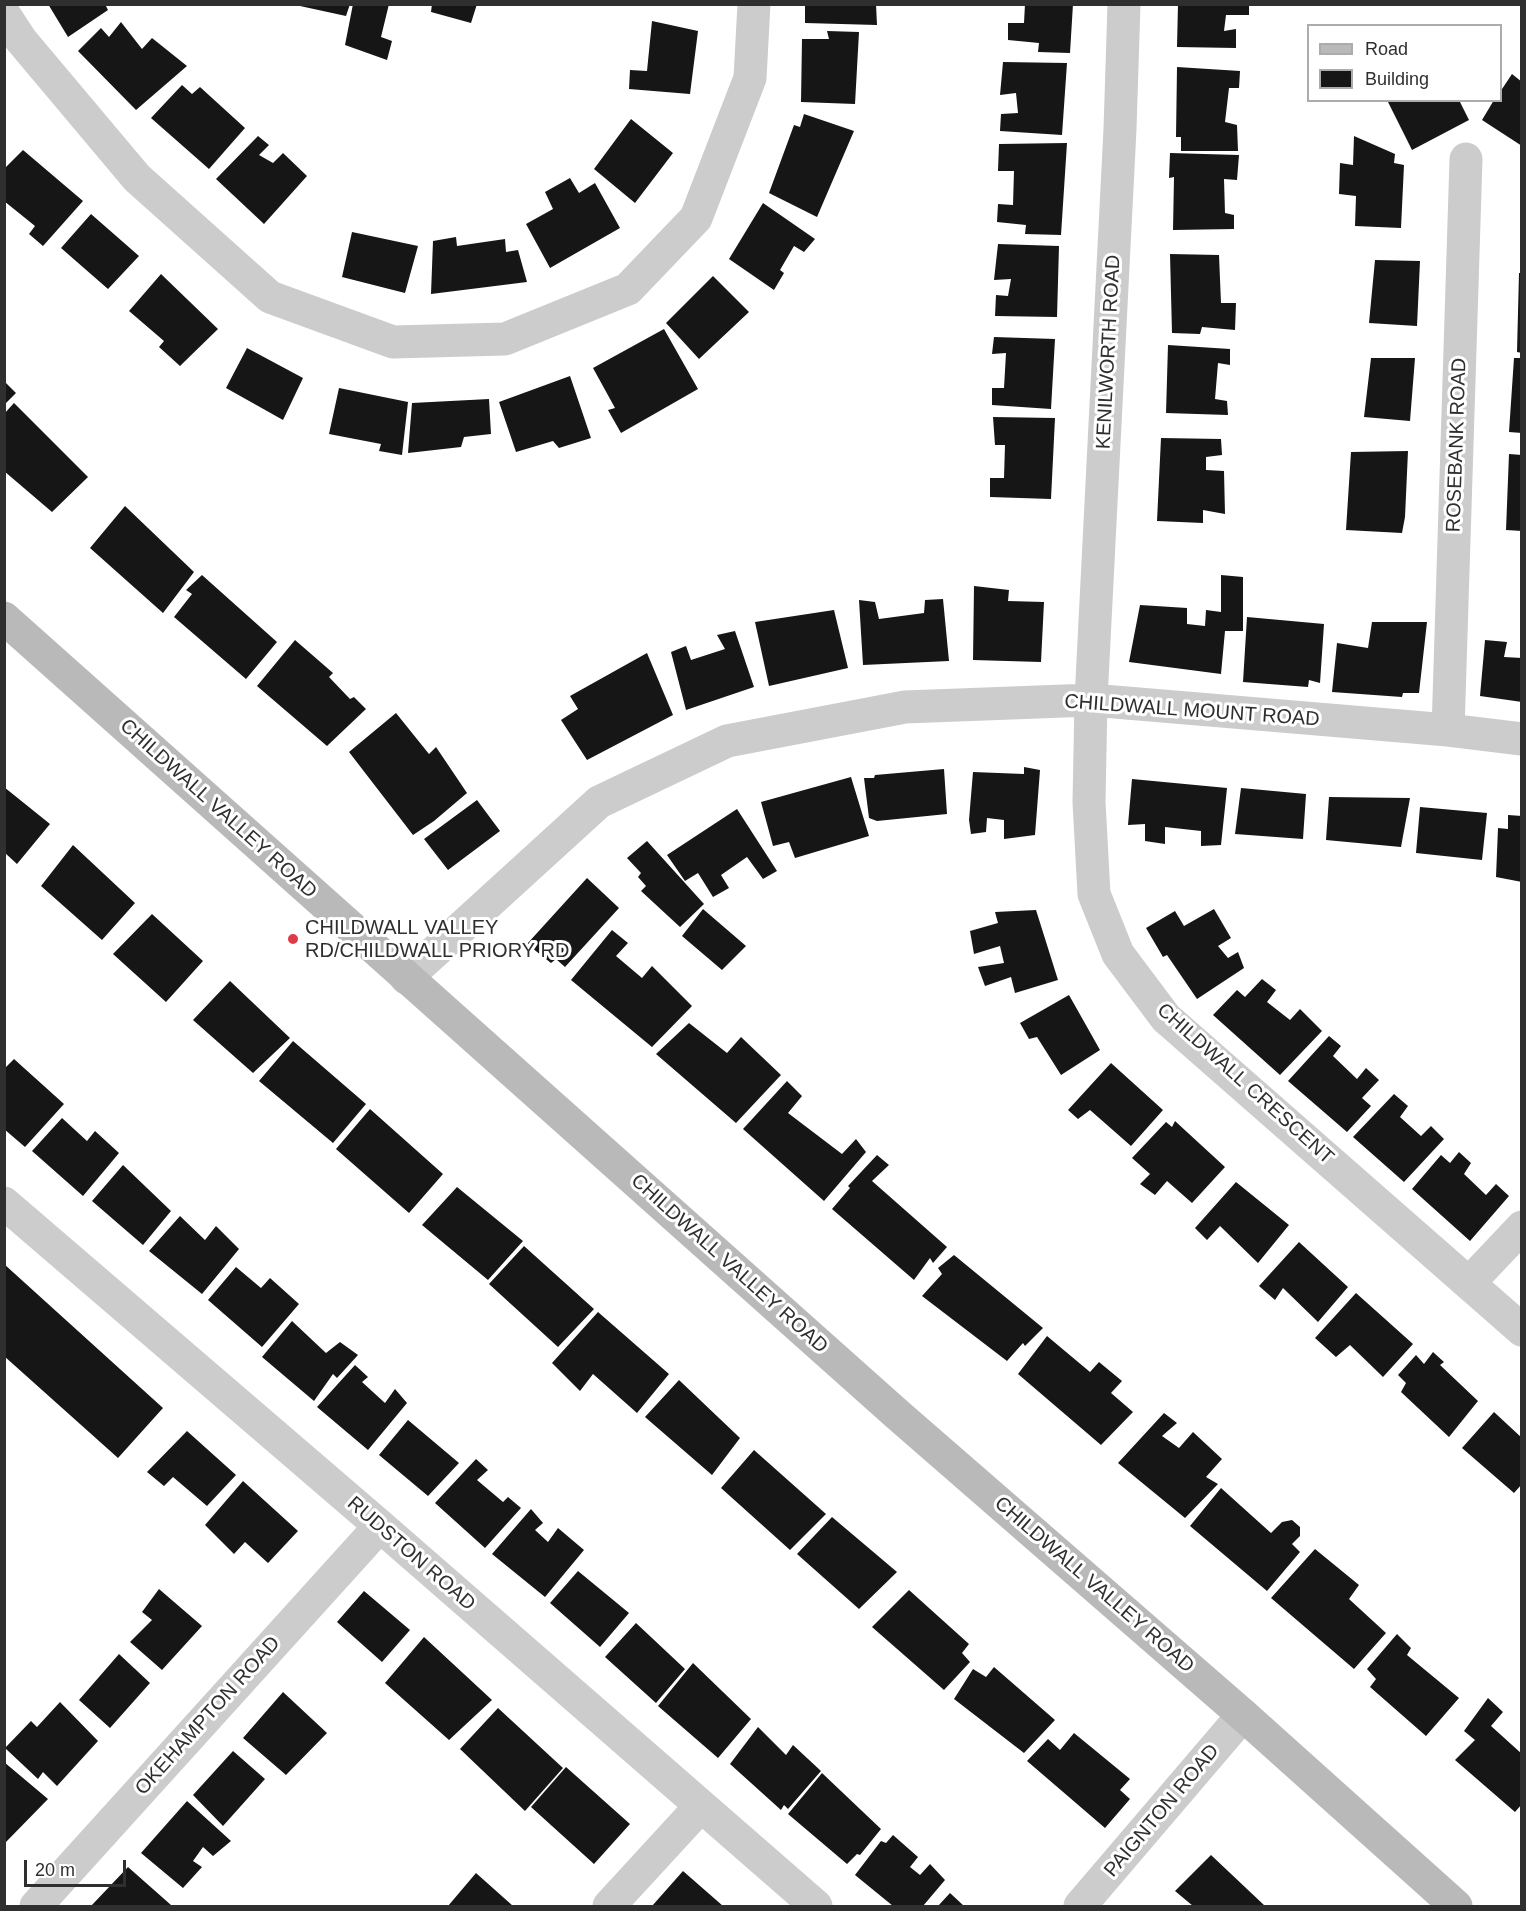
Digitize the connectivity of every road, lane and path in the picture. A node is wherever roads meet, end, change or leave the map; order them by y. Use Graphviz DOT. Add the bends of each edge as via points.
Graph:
graph roads {
  1 [pos="754,4"];
  2 [pos="1124,4"];
  3 [pos="4,14"];
  4 [pos="1466,159"];
  5 [pos="4,618"];
  6 [pos="1091,700"];
  7 [pos="1448,730"];
  8 [pos="1521,739"];
  9 [pos="406,978"];
  10 [pos="4,1203"];
  11 [pos="1521,1227"];
  12 [pos="1469,1283"];
  13 [pos="1521,1330"];
  14 [pos="380,1526"];
  15 [pos="1243,1715"];
  16 [pos="700,1807"];
  17 [pos="36,1906"];
  18 [pos="609,1906"];
  19 [pos="816,1906"];
  20 [pos="1080,1906"];
  21 [pos="1456,1906"];
  1 -- 3 [label="street" via="750,78 696,218 628,289 505,339 393,342 270,297 137,178 21,40"];
  2 -- 6 [label="street, KENILWORTH ROAD"];
  4 -- 7 [label="street, ROSEBANK ROAD"];
  5 -- 9 [label="main road, CHILDWALL VALLEY ROAD"];
  6 -- 7 [label="street, CHILDWALL MOUNT ROAD"];
  6 -- 9 [label="street, CHILDWALL MOUNT ROAD" via="905,706 727,741 598,802"];
  6 -- 12 [label="street, CHILDWALL CRESCENT" via="1089,802 1094,894 1118,954 1166,1017"];
  7 -- 8 [label="street, CHILDWALL MOUNT ROAD"];
  9 -- 15 [label="main road, CHILDWALL VALLEY ROAD"];
  10 -- 14 [label="street, RUDSTON ROAD"];
  11 -- 12 [label="street"];
  12 -- 13 [label="street, CHILDWALL CRESCENT"];
  14 -- 16 [label="street, RUDSTON ROAD"];
  14 -- 17 [label="street, OKEHAMPTON ROAD"];
  15 -- 20 [label="street, PAIGNTON ROAD"];
  15 -- 21 [label="main road, CHILDWALL VALLEY ROAD"];
  16 -- 18 [label="street"];
  16 -- 19 [label="street, RUDSTON ROAD"];
}
